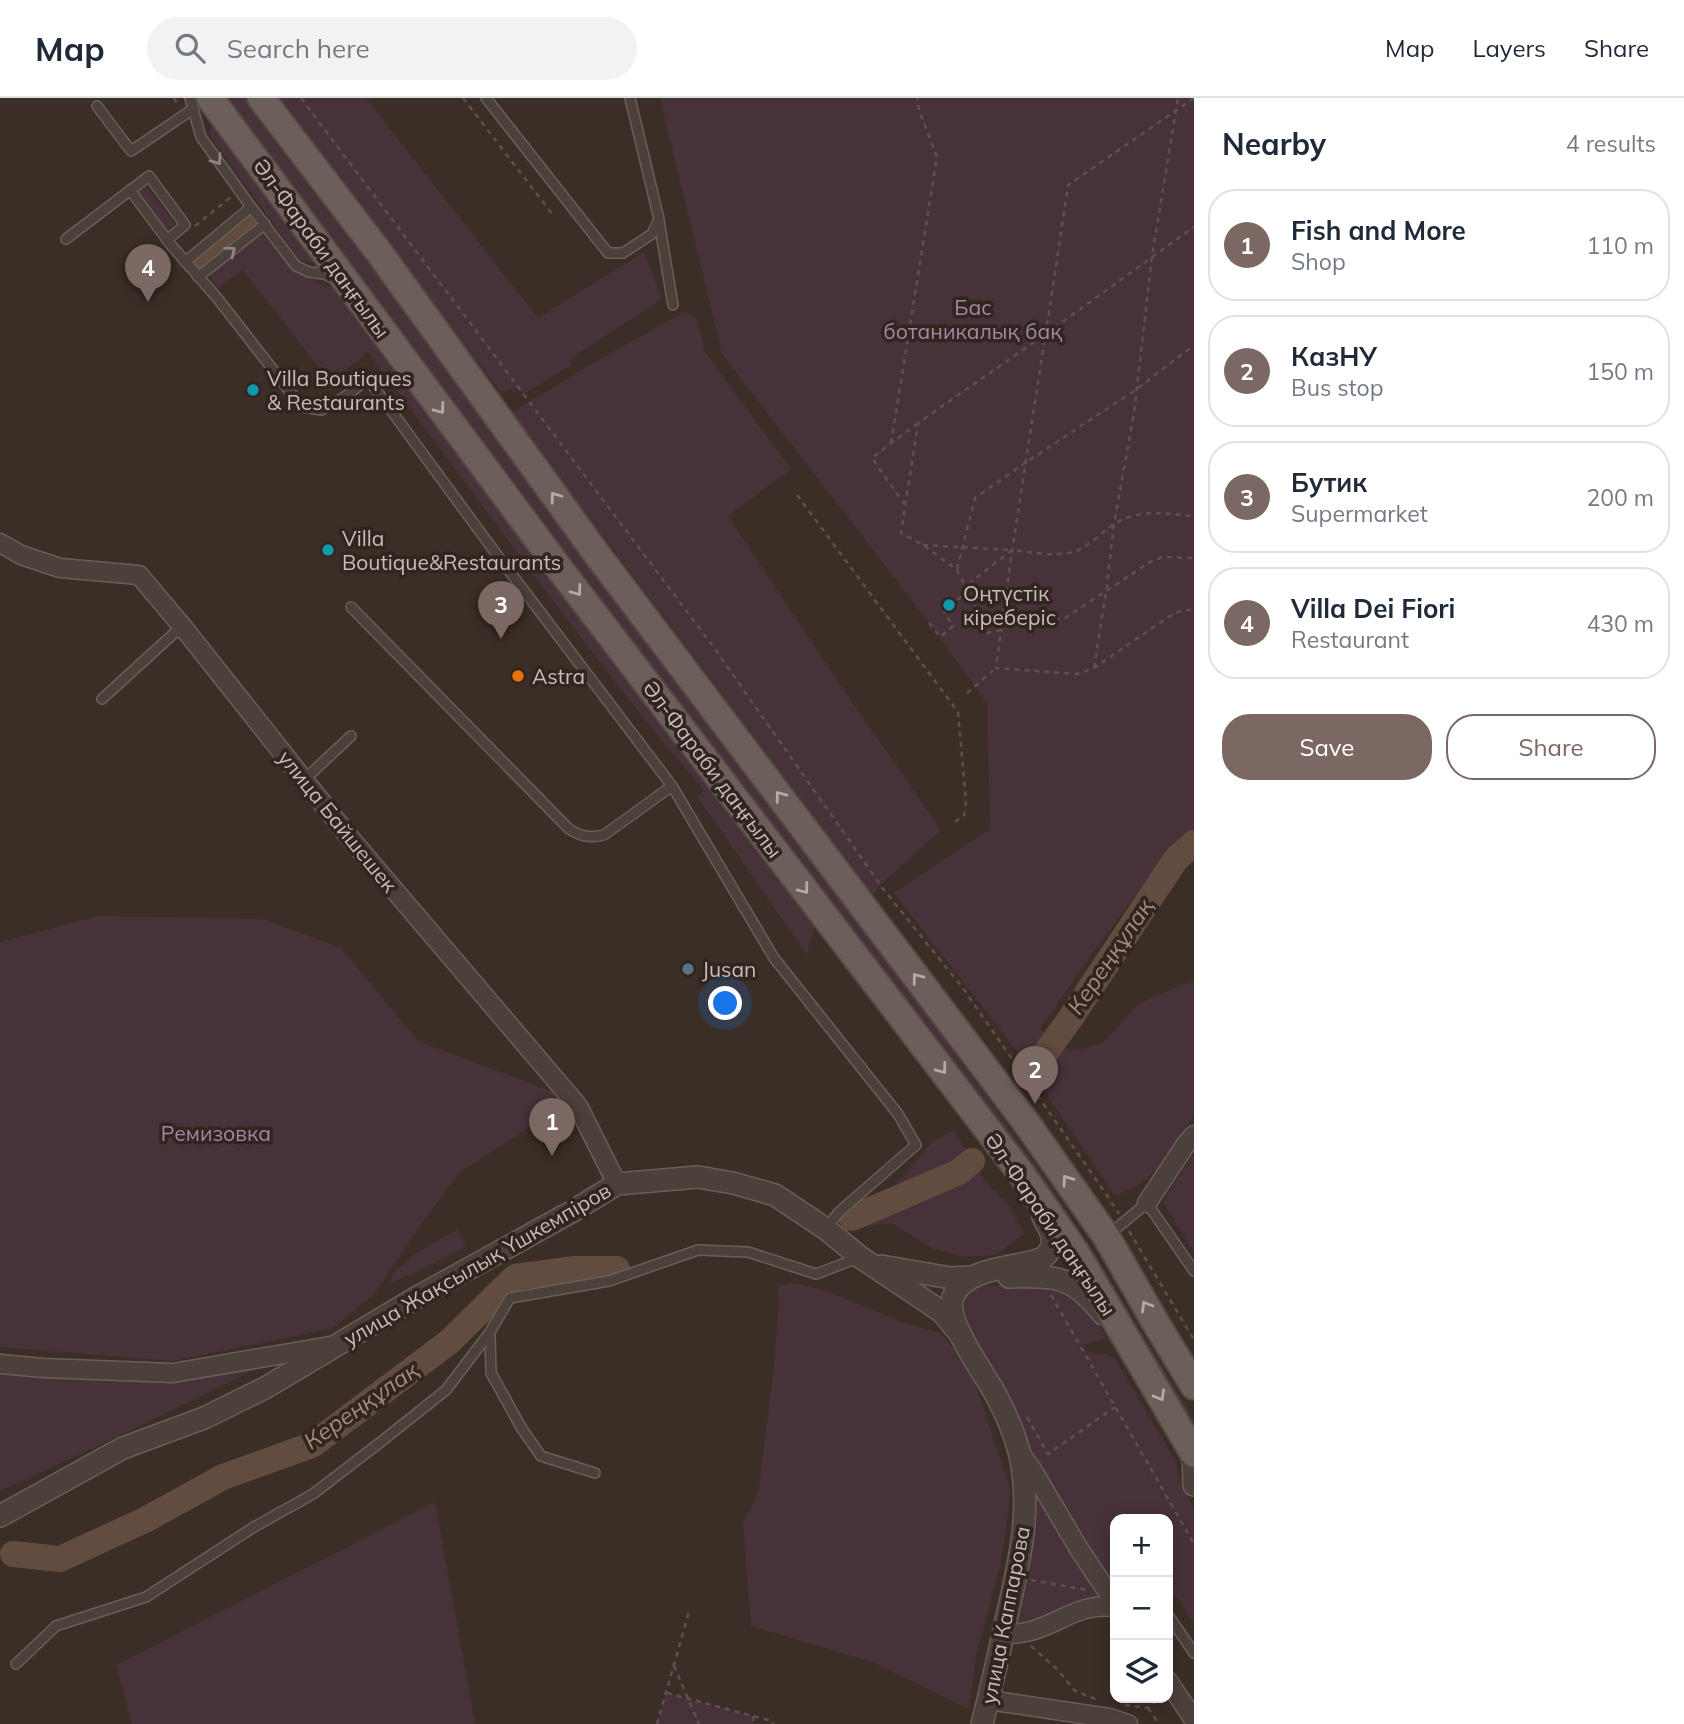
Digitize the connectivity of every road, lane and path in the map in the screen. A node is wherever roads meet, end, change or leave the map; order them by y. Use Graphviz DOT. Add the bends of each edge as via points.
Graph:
graph roads {
  1 [pos="174,98"];
  2 [pos="190,98"];
  3 [pos="261,98"];
  4 [pos="302,98"];
  5 [pos="463,98"];
  6 [pos="486,98"];
  7 [pos="630,98"];
  8 [pos="917,98"];
  9 [pos="1178,98"];
  10 [pos="1194,98"];
  11 [pos="202,104"];
  12 [pos="97,106"];
  13 [pos="1177,111"];
  14 [pos="184,117"];
  15 [pos="130,190"];
  16 [pos="234,194"];
  17 [pos="251,207"];
  18 [pos="553,215"];
  19 [pos="659,219"];
  20 [pos="265,224"];
  21 [pos="1194,227"];
  22 [pos="66,239"];
  23 [pos="169,242"];
  24 [pos="1152,256"];
  25 [pos="185,262"];
  26 [pos="198,277"];
  27 [pos="352,290"];
  28 [pos="673,305"];
  29 [pos="1047,333"];
  30 [pos="1194,345"];
  31 [pos="1137,388"];
  32 [pos="918,423"];
  33 [pos="891,443"];
  34 [pos="1025,463"];
  35 [pos="797,495"];
  36 [pos="905,505"];
  37 [pos="1194,516"];
  38 [pos="1114,524"];
  39 [pos="0,543"];
  40 [pos="923,545"];
  41 [pos="963,547"];
  42 [pos="1012,550"];
  43 [pos="1194,558"];
  44 [pos="957,570"];
  45 [pos="965,586"];
  46 [pos="1106,592"];
  47 [pos="351,607"];
  48 [pos="1194,610"];
  49 [pos="1004,614"];
  50 [pos="929,623"];
  51 [pos="182,626"];
  52 [pos="1001,630"];
  53 [pos="996,668"];
  54 [pos="1094,668"];
  55 [pos="967,693"];
  56 [pos="102,699"];
  57 [pos="351,736"];
  58 [pos="304,780"];
  59 [pos="673,786"];
  60 [pos="955,822"];
  61 [pos="1194,1135"];
  62 [pos="1020,1172"];
  63 [pos="617,1184"];
  64 [pos="1147,1203"];
  65 [pos="826,1229"];
  66 [pos="1115,1230"];
  67 [pos="866,1261"];
  68 [pos="1194,1271"];
  69 [pos="947,1277"];
  70 [pos="969,1278"];
  71 [pos="1051,1294"];
  72 [pos="951,1299"];
  73 [pos="490,1332"];
  74 [pos="960,1334"];
  75 [pos="1194,1339"];
  76 [pos="337,1345"];
  77 [pos="1135,1354"];
  78 [pos="0,1364"];
  79 [pos="1194,1386"];
  80 [pos="1115,1407"];
  81 [pos="1024,1412"];
  82 [pos="1018,1451"];
  83 [pos="1194,1453"];
  84 [pos="595,1473"];
  85 [pos="1194,1485"];
  86 [pos="0,1516"];
  87 [pos="1194,1544"];
  88 [pos="1024,1579"];
  89 [pos="1110,1596"];
  90 [pos="1110,1600"];
  91 [pos="1110,1602"];
  92 [pos="690,1612"];
  93 [pos="1173,1622"];
  94 [pos="1011,1634"];
  95 [pos="1194,1653"];
  96 [pos="16,1664"];
  97 [pos="674,1665"];
  98 [pos="1173,1688"];
  99 [pos="666,1693"];
  100 [pos="688,1699"];
  101 [pos="988,1700"];
  102 [pos="1154,1703"];
  103 [pos="1107,1704"];
  104 [pos="1121,1705"];
  105 [pos="1148,1708"];
  106 [pos="753,1716"];
  107 [pos="1194,1720"];
  108 [pos="657,1724"];
  109 [pos="699,1724"];
  110 [pos="754,1724"];
  111 [pos="773,1724"];
  112 [pos="982,1724"];
  113 [pos="1128,1724"];
  114 [pos="1159,1724"];
  1 -- 14 [label="path"];
  2 -- 11 [label="lane"];
  66 -- 3 [label="main road, Әл-Фараби даңғылы, one-way" via="1017,1110 596,553 378,251"];
  4 -- 66 [label="path" via="712,645 884,890 962,986 1106,1194"];
  5 -- 18 [label="path"];
  6 -- 19 [label="lane" via="608,253 623,253 652,234"];
  7 -- 19 [label="lane"];
  8 -- 33 [label="path" via="937,158"];
  9 -- 13 [label="path"];
  10 -- 13 [label="path"];
  11 -- 14 [label="lane"];
  11 -- 17 [label="lane, one-way" via="201,137"];
  11 -- 27 [label="main road, Әл-Фараби даңғылы" via="304,224"];
  12 -- 14 [label="lane" via="131,151"];
  13 -- 24 [label="path"];
  13 -- 29 [label="path" via="1068,185"];
  15 -- 22 [label="lane"];
  15 -- 23 [label="lane"];
  15 -- 23 [label="lane" via="149,176 186,225"];
  16 -- 23 [label="path"];
  17 -- 20 [label="lane"];
  17 -- 25 [label="lane"];
  19 -- 28 [label="lane"];
  26 -- 20 [label="lane, one-way"];
  20 -- 27 [label="lane" via="296,266 324,274"];
  21 -- 24 [label="path"];
  23 -- 25 [label="lane"];
  24 -- 29 [label="path"];
  24 -- 31 [label="path"];
  25 -- 26 [label="lane"];
  26 -- 59 [label="lane" via="302,407 322,410 368,379"];
  27 -- 62 [label="main road, Әл-Фараби даңғылы, one-way"];
  29 -- 32 [label="path"];
  29 -- 34 [label="path"];
  30 -- 31 [label="path"];
  31 -- 34 [label="path"];
  31 -- 38 [label="path"];
  32 -- 33 [label="path"];
  32 -- 36 [label="path"];
  33 -- 36 [label="path" via="872,458"];
  34 -- 41 [label="path" via="975,498"];
  34 -- 42 [label="path"];
  35 -- 60 [label="path" via="958,712 966,802 964,815"];
  36 -- 40 [label="path" via="901,533"];
  37 -- 38 [label="path" via="1143,512"];
  38 -- 42 [label="path" via="1073,552"];
  38 -- 46 [label="path"];
  39 -- 51 [label="street, улица Байшешек" via="60,568 139,575"];
  40 -- 41 [label="path"];
  40 -- 44 [label="path"];
  41 -- 42 [label="path"];
  41 -- 44 [label="path"];
  42 -- 45 [label="path"];
  42 -- 49 [label="path"];
  43 -- 46 [label="path" via="1162,557"];
  44 -- 45 [label="path"];
  45 -- 50 [label="path" via="962,596 944,611 953,626 940,637"];
  45 -- 52 [label="path" via="986,632"];
  46 -- 49 [label="path" via="1065,618"];
  46 -- 54 [label="path"];
  47 -- 59 [label="lane" via="569,829 592,838 604,835"];
  48 -- 54 [label="path" via="1167,618"];
  49 -- 52 [label="path"];
  51 -- 56 [label="lane"];
  51 -- 58 [label="street, улица Байшешек"];
  52 -- 53 [label="path"];
  53 -- 54 [label="path" via="1077,674"];
  53 -- 55 [label="path"];
  57 -- 58 [label="lane"];
  58 -- 63 [label="street, улица Байшешек" via="579,1108"];
  59 -- 65 [label="lane" via="774,958 898,1114 916,1145 839,1212"];
  61 -- 64 [label="street"];
  62 -- 70 [label="street" via="1053,1244 1034,1262"];
  62 -- 77 [label="main road, Әл-Фараби даңғылы" via="1076,1253"];
  63 -- 65 [label="street, улица Жақсылық Үшкемпіров" via="698,1177 733,1183 775,1195"];
  63 -- 76 [label="street, улица Жақсылық Үшкемпіров"];
  64 -- 66 [label="lane"];
  64 -- 68 [label="lane"];
  65 -- 67 [label="street, улица Жақсылық Үшкемпіров"];
  66 -- 75 [label="path"];
  79 -- 66 [label="main road, Әл-Фараби даңғылы, one-way"];
  67 -- 69 [label="street, улица Жақсылық Үшкемпіров"];
  67 -- 73 [label="lane" via="816,1275 748,1252 698,1250 609,1281 510,1298"];
  67 -- 74 [label="street" via="942,1312"];
  69 -- 70 [label="street, улица Жақсылық Үшкемпіров"];
  69 -- 72 [label="street, улица Каппарова"];
  70 -- 72 [label="street"];
  70 -- 77 [label="street" via="1041,1276 1076,1286"];
  71 -- 80 [label="path"];
  72 -- 74 [label="street, улица Каппарова"];
  73 -- 84 [label="lane" via="491,1373 541,1456"];
  73 -- 96 [label="lane" via="446,1390 313,1494 146,1597 56,1626"];
  74 -- 82 [label="street, улица Каппарова" via="996,1395"];
  76 -- 78 [label="street" via="173,1373"];
  76 -- 86 [label="street, улица Жақсылық Үшкемпіров" via="265,1388 204,1418 123,1448"];
  77 -- 83 [label="main road, Әл-Фараби даңғылы, one-way"];
  80 -- 81 [label="path" via="1048,1454"];
  80 -- 87 [label="path"];
  82 -- 89 [label="street"];
  82 -- 94 [label="street, улица Каппарова" via="1024,1532"];
  83 -- 85 [label="street"];
  88 -- 90 [label="path"];
  91 -- 94 [label="street" via="1034,1631"];
  92 -- 97 [label="path"];
  93 -- 95 [label="lane"];
  94 -- 101 [label="street, улица Каппарова"];
  94 -- 103 [label="path" via="1058,1670 1075,1691"];
  97 -- 99 [label="path"];
  97 -- 100 [label="path"];
  98 -- 107 [label="street"];
  99 -- 100 [label="path"];
  99 -- 108 [label="path"];
  100 -- 106 [label="path"];
  100 -- 109 [label="path"];
  101 -- 112 [label="street, улица Каппарова"];
  101 -- 113 [label="street"];
  102 -- 105 [label="path"];
  104 -- 105 [label="path"];
  105 -- 114 [label="path"];
  106 -- 110 [label="path"];
  106 -- 111 [label="path"];
}
